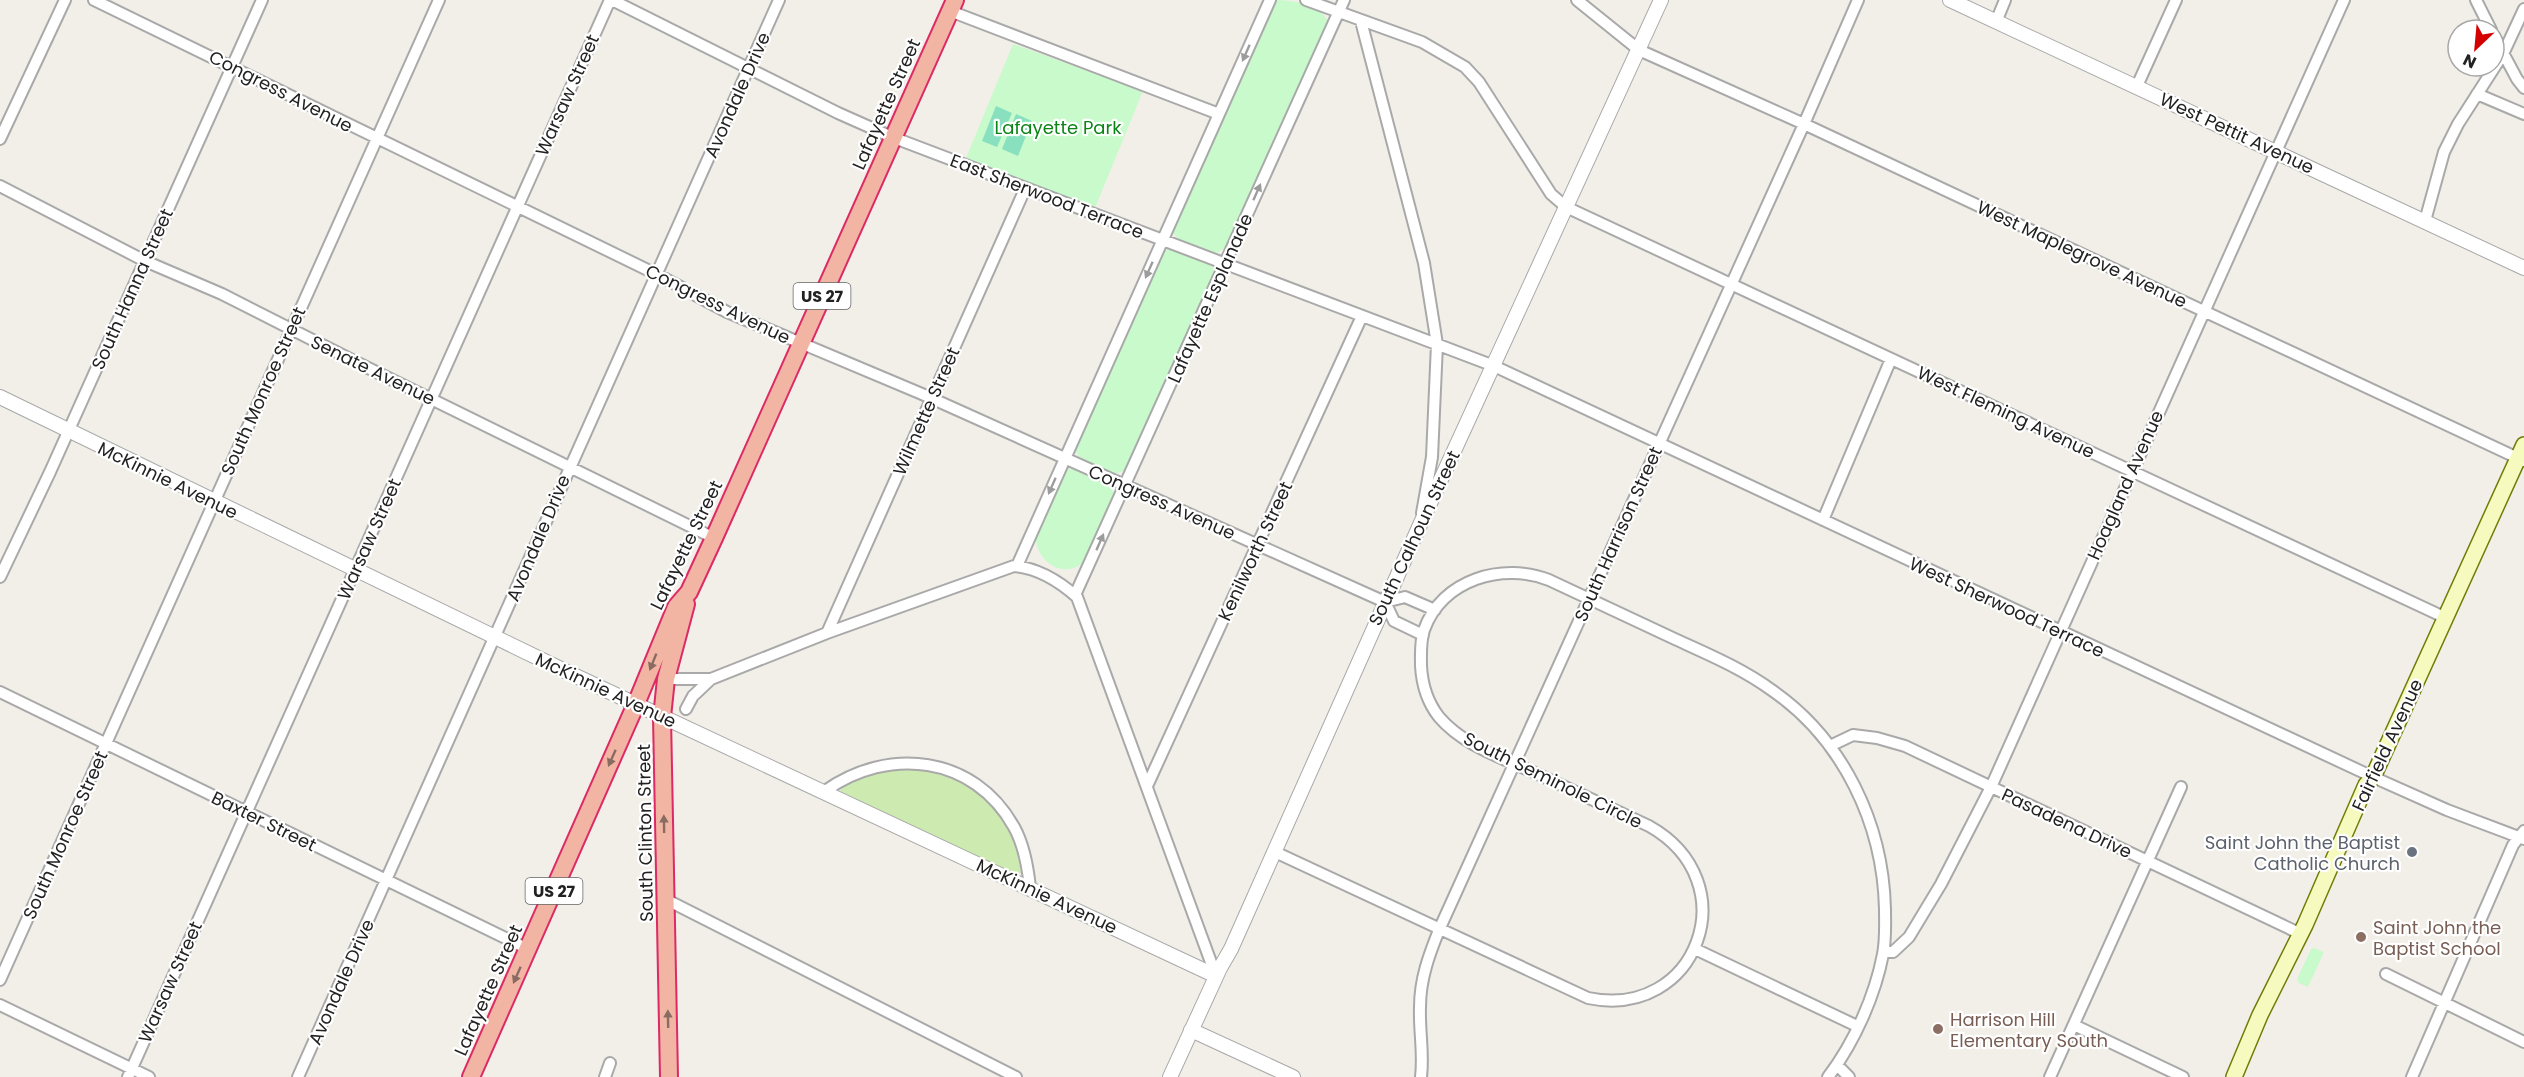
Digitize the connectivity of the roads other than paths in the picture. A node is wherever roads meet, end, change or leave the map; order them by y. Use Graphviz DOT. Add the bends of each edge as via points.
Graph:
graph roads {
  1 [pos="65,0"];
  2 [pos="94,0"];
  3 [pos="262,0"];
  4 [pos="439,0"];
  5 [pos="611,0"];
  6 [pos="779,0"];
  7 [pos="1270,0"];
  8 [pos="1306,0"];
  9 [pos="1344,0"];
  10 [pos="1577,0"];
  11 [pos="1661,0"];
  12 [pos="1858,0"];
  13 [pos="1950,0"];
  14 [pos="2005,0"];
  15 [pos="2176,0"];
  16 [pos="2344,0"];
  17 [pos="2476,0"];
  18 [pos="953,5"];
  19 [pos="2524,9"];
  20 [pos="1338,12"];
  21 [pos="2485,18"];
  22 [pos="1361,21"];
  23 [pos="1996,22"];
  24 [pos="2506,48"];
  25 [pos="1639,50"];
  26 [pos="2506,59"];
  27 [pos="232,67"];
  28 [pos="749,67"];
  29 [pos="2487,78"];
  30 [pos="2137,86"];
  31 [pos="2524,88"];
  32 [pos="2477,94"];
  33 [pos="1219,114"];
  34 [pos="2524,114"];
  35 [pos="1804,124"];
  36 [pos="892,137"];
  37 [pos="0,139"];
  38 [pos="377,139"];
  39 [pos="2275,151"];
  40 [pos="0,186"];
  41 [pos="1025,189"];
  42 [pos="517,207"];
  43 [pos="1566,207"];
  44 [pos="2425,221"];
  45 [pos="1163,240"];
  46 [pos="145,261"];
  47 [pos="1225,263"];
  48 [pos="2524,268"];
  49 [pos="658,275"];
  50 [pos="1730,283"];
  51 [pos="2204,311"];
  52 [pos="1362,316"];
  53 [pos="290,330"];
  54 [pos="801,344"];
  55 [pos="1437,344"];
  56 [pos="1891,359"];
  57 [pos="1494,366"];
  58 [pos="0,397"];
  59 [pos="431,398"];
  60 [pos="931,399"];
  61 [pos="69,431"];
  62 [pos="1659,444"];
  63 [pos="2522,455"];
  64 [pos="1432,457"];
  65 [pos="1064,458"];
  66 [pos="1449,462"];
  67 [pos="569,467"];
  68 [pos="2132,471"];
  69 [pos="1125,485"];
  70 [pos="215,502"];
  71 [pos="1822,520"];
  72 [pos="1420,525"];
  73 [pos="714,538"];
  74 [pos="1258,546"];
  75 [pos="1017,566"];
  76 [pos="356,570"];
  77 [pos="1,573"];
  78 [pos="689,592"];
  79 [pos="1075,595"];
  80 [pos="1588,598"];
  81 [pos="1385,602"];
  82 [pos="1435,610"];
  83 [pos="2446,618"];
  84 [pos="2060,631"];
  85 [pos="827,633"];
  86 [pos="1423,635"];
  87 [pos="495,638"];
  88 [pos="666,679"];
  89 [pos="711,679"];
  90 [pos="0,692"];
  91 [pos="636,704"];
  92 [pos="686,709"];
  93 [pos="662,717"];
  94 [pos="106,743"];
  95 [pos="1830,746"];
  96 [pos="1515,764"];
  97 [pos="2373,777"];
  98 [pos="1148,786"];
  99 [pos="1991,787"];
  100 [pos="2181,787"];
  101 [pos="825,791"];
  102 [pos="247,811"];
  103 [pos="2523,836"];
  104 [pos="1275,852"];
  105 [pos="2147,861"];
  106 [pos="386,880"];
  107 [pos="1030,888"];
  108 [pos="665,899"];
  109 [pos="1439,930"];
  110 [pos="2301,934"];
  111 [pos="528,949"];
  112 [pos="1695,949"];
  113 [pos="1884,951"];
  114 [pos="2386,974"];
  115 [pos="1216,976"];
  116 [pos="0,980"];
  117 [pos="2446,1002"];
  118 [pos="0,1005"];
  119 [pos="2074,1025"];
  120 [pos="1857,1026"];
  121 [pos="1191,1030"];
  122 [pos="2524,1042"];
  123 [pos="610,1063"];
  124 [pos="1837,1065"];
  125 [pos="130,1073"];
  126 [pos="149,1077"];
  127 [pos="298,1077"];
  128 [pos="471,1077"];
  129 [pos="605,1077"];
  130 [pos="669,1077"];
  131 [pos="1016,1077"];
  132 [pos="1170,1077"];
  133 [pos="1293,1077"];
  134 [pos="1421,1077"];
  135 [pos="1828,1077"];
  136 [pos="1849,1077"];
  137 [pos="2050,1077"];
  138 [pos="2183,1077"];
  139 [pos="2234,1077"];
  140 [pos="2412,1077"];
  1 -- 37 [label="street"];
  2 -- 27 [label="street, Congress Avenue"];
  3 -- 27 [label="street, South Hanna Street"];
  4 -- 38 [label="street, South Monroe Street"];
  5 -- 28 [label="street, East Sherwood Terrace"];
  5 -- 42 [label="street, Warsaw Street"];
  6 -- 28 [label="street, Avondale Drive"];
  7 -- 33 [label="street, one-way"];
  8 -- 20 [label="street"];
  9 -- 20 [label="street, Lafayette Esplanade"];
  10 -- 25 [label="street, West Maplegrove Avenue"];
  11 -- 25 [label="street, South Calhoun Street"];
  12 -- 35 [label="street, South Harrison Street"];
  13 -- 23 [label="street, West Pettit Avenue"];
  14 -- 23 [label="street"];
  15 -- 30 [label="street"];
  16 -- 39 [label="street, Hoagland Avenue"];
  17 -- 21 [label="street"];
  18 -- 33 [label="street"];
  18 -- 36 [label="highway, Lafayette Street / US 27"];
  19 -- 24 [label="street"];
  20 -- 22 [label="street"];
  47 -- 20 [label="street, Lafayette Esplanade, one-way"];
  22 -- 43 [label="street" via="1422,42 1465,67 1479,82 1551,194"];
  22 -- 55 [label="street" via="1424,263"];
  23 -- 30 [label="street, West Pettit Avenue"];
  25 -- 35 [label="street, West Maplegrove Avenue"];
  25 -- 43 [label="street, South Calhoun Street"];
  26 -- 31 [label="street"];
  27 -- 38 [label="street, Congress Avenue"];
  27 -- 46 [label="street, South Hanna Street"];
  28 -- 36 [label="street, East Sherwood Terrace"];
  28 -- 49 [label="street, Avondale Drive"];
  29 -- 32 [label="street"];
  30 -- 39 [label="street, West Pettit Avenue"];
  32 -- 34 [label="street"];
  32 -- 44 [label="street" via="2444,152"];
  33 -- 45 [label="street"];
  35 -- 50 [label="street, South Harrison Street"];
  35 -- 51 [label="street, West Maplegrove Avenue"];
  36 -- 41 [label="street, East Sherwood Terrace"];
  36 -- 54 [label="highway, Lafayette Street / US 27"];
  38 -- 42 [label="street, Congress Avenue"];
  38 -- 53 [label="street, South Monroe Street"];
  39 -- 44 [label="street, West Pettit Avenue"];
  39 -- 51 [label="street, Hoagland Avenue"];
  40 -- 46 [label="street, Senate Avenue"];
  41 -- 45 [label="street, East Sherwood Terrace"];
  41 -- 60 [label="street, Wilmette Street"];
  42 -- 49 [label="street, Congress Avenue"];
  42 -- 59 [label="street, Warsaw Street"];
  43 -- 50 [label="street, West Fleming Avenue"];
  43 -- 57 [label="street, South Calhoun Street"];
  44 -- 48 [label="street, West Pettit Avenue"];
  45 -- 47 [label="street, East Sherwood Terrace"];
  45 -- 65 [label="street, one-way"];
  46 -- 53 [label="street, Senate Avenue" via="222,294"];
  46 -- 61 [label="street, South Hanna Street"];
  47 -- 52 [label="street, East Sherwood Terrace"];
  47 -- 69 [label="street, Lafayette Esplanade"];
  49 -- 54 [label="street, Congress Avenue" via="727,312"];
  49 -- 67 [label="street, Avondale Drive"];
  50 -- 56 [label="street, West Fleming Avenue"];
  50 -- 62 [label="street, South Harrison Street"];
  51 -- 63 [label="street, West Maplegrove Avenue"];
  51 -- 68 [label="street, Hoagland Avenue"];
  52 -- 55 [label="street, East Sherwood Terrace"];
  52 -- 74 [label="street, Kenilworth Street"];
  53 -- 59 [label="street, Senate Avenue"];
  53 -- 70 [label="street, South Monroe Street"];
  54 -- 60 [label="street, Congress Avenue"];
  54 -- 73 [label="highway, Lafayette Street / US 27"];
  55 -- 57 [label="street, East Sherwood Terrace"];
  55 -- 64 [label="street"];
  56 -- 68 [label="street, West Fleming Avenue"];
  56 -- 71 [label="street"];
  57 -- 62 [label="street, West Sherwood Terrace"];
  57 -- 66 [label="street, South Calhoun Street"];
  58 -- 61 [label="street, McKinnie Avenue"];
  59 -- 67 [label="street, Senate Avenue"];
  59 -- 76 [label="street, Warsaw Street"];
  60 -- 65 [label="street, Congress Avenue"];
  60 -- 85 [label="street, Wilmette Street"];
  61 -- 70 [label="street, McKinnie Avenue"];
  61 -- 77 [label="street, South Hanna Street"];
  62 -- 71 [label="street, West Sherwood Terrace"];
  62 -- 80 [label="street, South Harrison Street"];
  63 -- 83 [label="main road, Fairfield Avenue"];
  64 -- 66 [label="street"];
  64 -- 72 [label="street"];
  65 -- 69 [label="street, Congress Avenue"];
  65 -- 75 [label="street, one-way"];
  66 -- 72 [label="street, South Calhoun Street"];
  67 -- 73 [label="street, Senate Avenue"];
  67 -- 87 [label="street, Avondale Drive"];
  68 -- 83 [label="street, West Fleming Avenue"];
  68 -- 84 [label="street, Hoagland Avenue"];
  69 -- 74 [label="street, Congress Avenue"];
  79 -- 69 [label="street, Lafayette Esplanade, one-way"];
  70 -- 76 [label="street, McKinnie Avenue"];
  70 -- 94 [label="street, South Monroe Street"];
  71 -- 84 [label="street, West Sherwood Terrace"];
  72 -- 81 [label="street, South Calhoun Street"];
  73 -- 78 [label="highway, Lafayette Street / US 27"];
  74 -- 81 [label="street, Congress Avenue"];
  74 -- 98 [label="street, Kenilworth Street"];
  75 -- 79 [label="street" via="1047,576"];
  75 -- 85 [label="street"];
  76 -- 87 [label="street, McKinnie Avenue"];
  76 -- 102 [label="street, Warsaw Street"];
  78 -- 88 [label="highway, South Clinton Street / US 27"];
  78 -- 91 [label="highway, Lafayette Street / US 27, one-way" via="676,607"];
  79 -- 98 [label="street"];
  80 -- 82 [label="street" via="1538,576 1503,572 1459,588"];
  80 -- 95 [label="street" via="1750,676 1790,704"];
  80 -- 96 [label="street, South Harrison Street"];
  81 -- 82 [label="street" via="1405,597"];
  81 -- 86 [label="street" via="1394,621"];
  81 -- 104 [label="street, South Calhoun Street"];
  82 -- 86 [label="street"];
  83 -- 97 [label="main road, Fairfield Avenue"];
  84 -- 97 [label="street, West Sherwood Terrace"];
  84 -- 99 [label="street, Hoagland Avenue"];
  85 -- 89 [label="street"];
  86 -- 96 [label="street, South Seminole Circle" via="1421,673 1434,711 1457,735"];
  87 -- 91 [label="street, McKinnie Avenue"];
  87 -- 106 [label="street, Avondale Drive"];
  88 -- 89 [label="street"];
  88 -- 93 [label="highway, South Clinton Street / US 27"];
  89 -- 92 [label="street"];
  90 -- 94 [label="street, Baxter Street"];
  91 -- 93 [label="street, McKinnie Avenue"];
  91 -- 111 [label="highway, Lafayette Street / US 27, one-way"];
  93 -- 101 [label="street, McKinnie Avenue"];
  108 -- 93 [label="highway, South Clinton Street / US 27, one-way"];
  94 -- 102 [label="street, Baxter Street"];
  94 -- 116 [label="street, South Monroe Street"];
  95 -- 99 [label="street, Pasadena Drive" via="1853,735 1877,738 1905,746"];
  95 -- 113 [label="street" via="1861,801 1877,848 1884,890"];
  96 -- 109 [label="street, South Harrison Street"];
  96 -- 112 [label="street, South Seminole Circle" via="1649,826 1680,849 1697,877 1702,895 1701,928"];
  97 -- 103 [label="street, West Sherwood Terrace" via="2447,810"];
  97 -- 110 [label="main road, Fairfield Avenue" via="2366,785"];
  98 -- 115 [label="street"];
  99 -- 105 [label="street, Pasadena Drive"];
  99 -- 113 [label="street, Hoagland Avenue" via="1909,937 1893,952"];
  100 -- 105 [label="street"];
  101 -- 107 [label="street, McKinnie Avenue"];
  101 -- 107 [label="street" via="865,769 897,763 933,766 968,778 996,802 1014,827 1028,867"];
  102 -- 106 [label="street, Baxter Street"];
  102 -- 125 [label="street, Warsaw Street"];
  103 -- 117 [label="street" via="2513,845"];
  104 -- 109 [label="street"];
  104 -- 115 [label="street, South Calhoun Street"];
  105 -- 110 [label="street, Pasadena Drive"];
  105 -- 119 [label="street"];
  106 -- 111 [label="street, Baxter Street"];
  106 -- 127 [label="street, Avondale Drive"];
  107 -- 115 [label="street, McKinnie Avenue"];
  130 -- 108 [label="highway, South Clinton Street / US 27, one-way"];
  108 -- 131 [label="street"];
  109 -- 112 [label="street" via="1598,1000 1626,999 1655,989 1679,970"];
  109 -- 134 [label="street, South Harrison Street" via="1422,983"];
  110 -- 139 [label="main road, Fairfield Avenue"];
  111 -- 128 [label="highway, Lafayette Street / US 27, one-way"];
  112 -- 120 [label="street"];
  113 -- 120 [label="street"];
  114 -- 117 [label="street"];
  115 -- 121 [label="street, South Calhoun Street"];
  117 -- 122 [label="street"];
  117 -- 140 [label="street"];
  118 -- 125 [label="street"];
  119 -- 137 [label="street"];
  119 -- 138 [label="street"];
  120 -- 124 [label="street"];
  121 -- 132 [label="street, South Calhoun Street"];
  121 -- 133 [label="street"];
  123 -- 129 [label="street"];
  124 -- 135 [label="street"];
  124 -- 136 [label="street"];
  125 -- 126 [label="street"];
}
